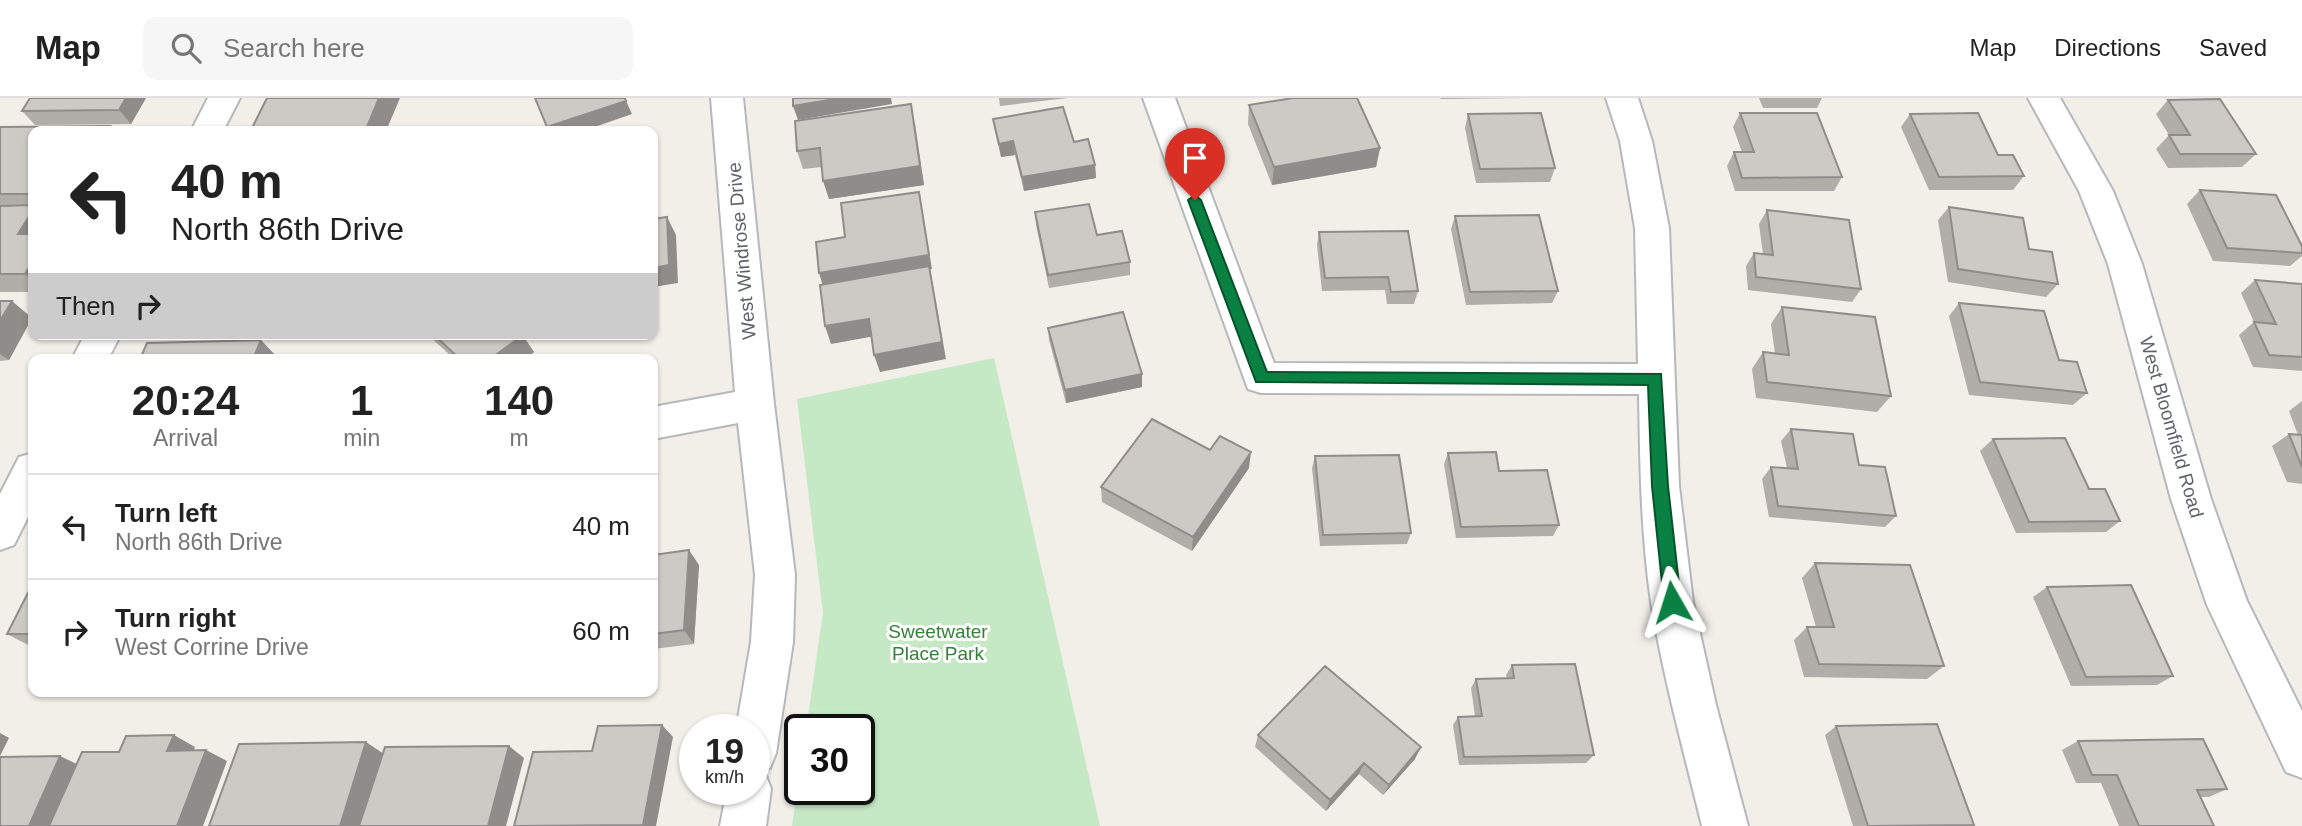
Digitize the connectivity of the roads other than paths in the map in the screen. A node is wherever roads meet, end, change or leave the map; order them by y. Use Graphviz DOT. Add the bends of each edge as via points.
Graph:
graph roads {
  1 [pos="224,98"];
  2 [pos="727,98"];
  3 [pos="1159,98"];
  4 [pos="1622,98"];
  5 [pos="2044,98"];
  6 [pos="210,126"];
  7 [pos="1655,379"];
  8 [pos="755,404"];
  9 [pos="658,422"];
  10 [pos="28,479"];
  11 [pos="0,533"];
  12 [pos="760,714"];
  13 [pos="2302,757"];
  14 [pos="746,805"];
  15 [pos="743,826"];
  16 [pos="1725,826"];
  1 -- 6 [label="street"];
  2 -- 8 [label="street, West Windrose Drive"];
  3 -- 7 [label="street" via="1261,378"];
  4 -- 7 [label="street" via="1636,141 1652,228"];
  5 -- 13 [label="street, West Bloomfield Road" via="2096,191 2126,264 2191,499 2228,605"];
  7 -- 16 [label="street" via="1672,602"];
  8 -- 9 [label="street"];
  8 -- 12 [label="street, West Windrose Drive" via="775,575 772,642"];
  10 -- 11 [label="street"];
  14 -- 15 [label="street"];
}
